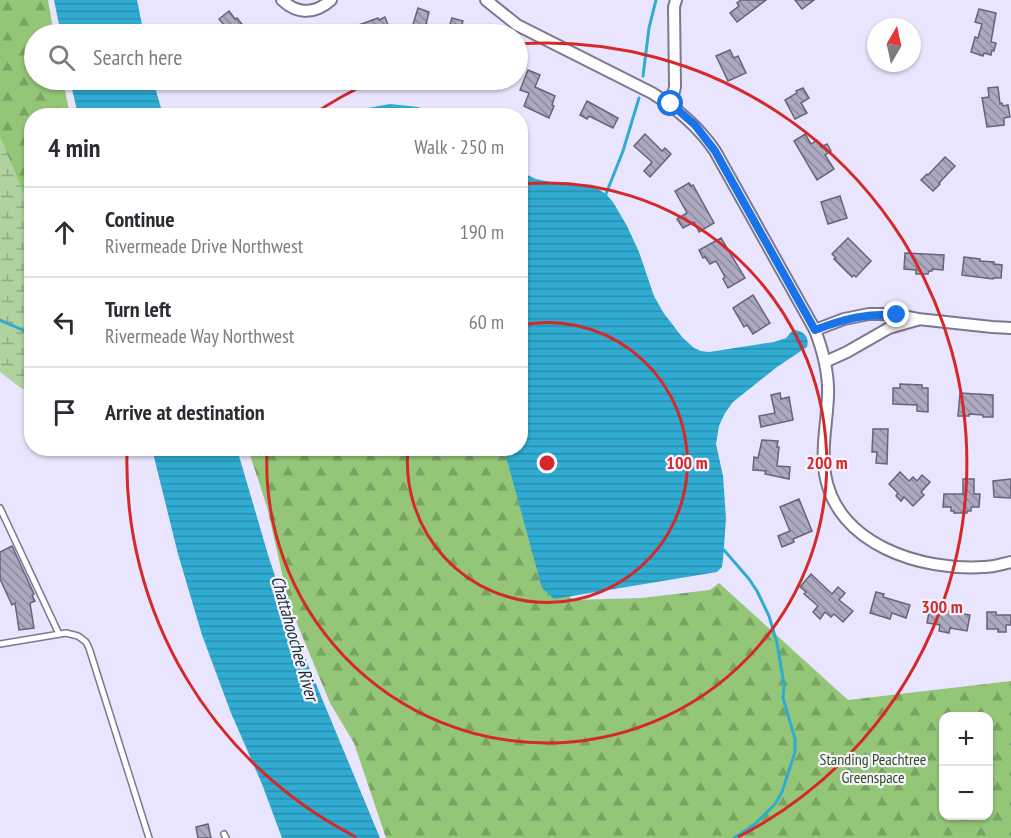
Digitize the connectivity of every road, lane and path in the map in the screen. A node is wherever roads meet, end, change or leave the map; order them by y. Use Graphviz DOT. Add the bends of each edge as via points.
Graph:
graph roads {
  1 [pos="282,0"];
  2 [pos="331,0"];
  3 [pos="486,0"];
  4 [pos="676,0"];
  5 [pos="516,24"];
  6 [pos="528,31"];
  7 [pos="671,104"];
  8 [pos="918,320"];
  9 [pos="1011,328"];
  10 [pos="815,330"];
  11 [pos="825,362"];
  12 [pos="0,507"];
  13 [pos="1011,562"];
  14 [pos="59,634"];
  15 [pos="0,644"];
  16 [pos="149,838"];
  1 -- 2 [label="street" via="306,11"];
  3 -- 5 [label="street"];
  4 -- 7 [label="street" via="675,87"];
  6 -- 7 [label="street"];
  7 -- 10 [label="street" via="695,125 715,151"];
  8 -- 9 [label="street"];
  8 -- 10 [label="street" via="869,314"];
  8 -- 11 [label="street" via="889,328"];
  10 -- 11 [label="street"];
  11 -- 13 [label="street" via="829,394 825,475 837,506 858,532 890,551 942,565 985,567"];
  12 -- 14 [label="lane"];
  14 -- 15 [label="lane"];
  14 -- 16 [label="lane" via="78,636 89,648"];
}
